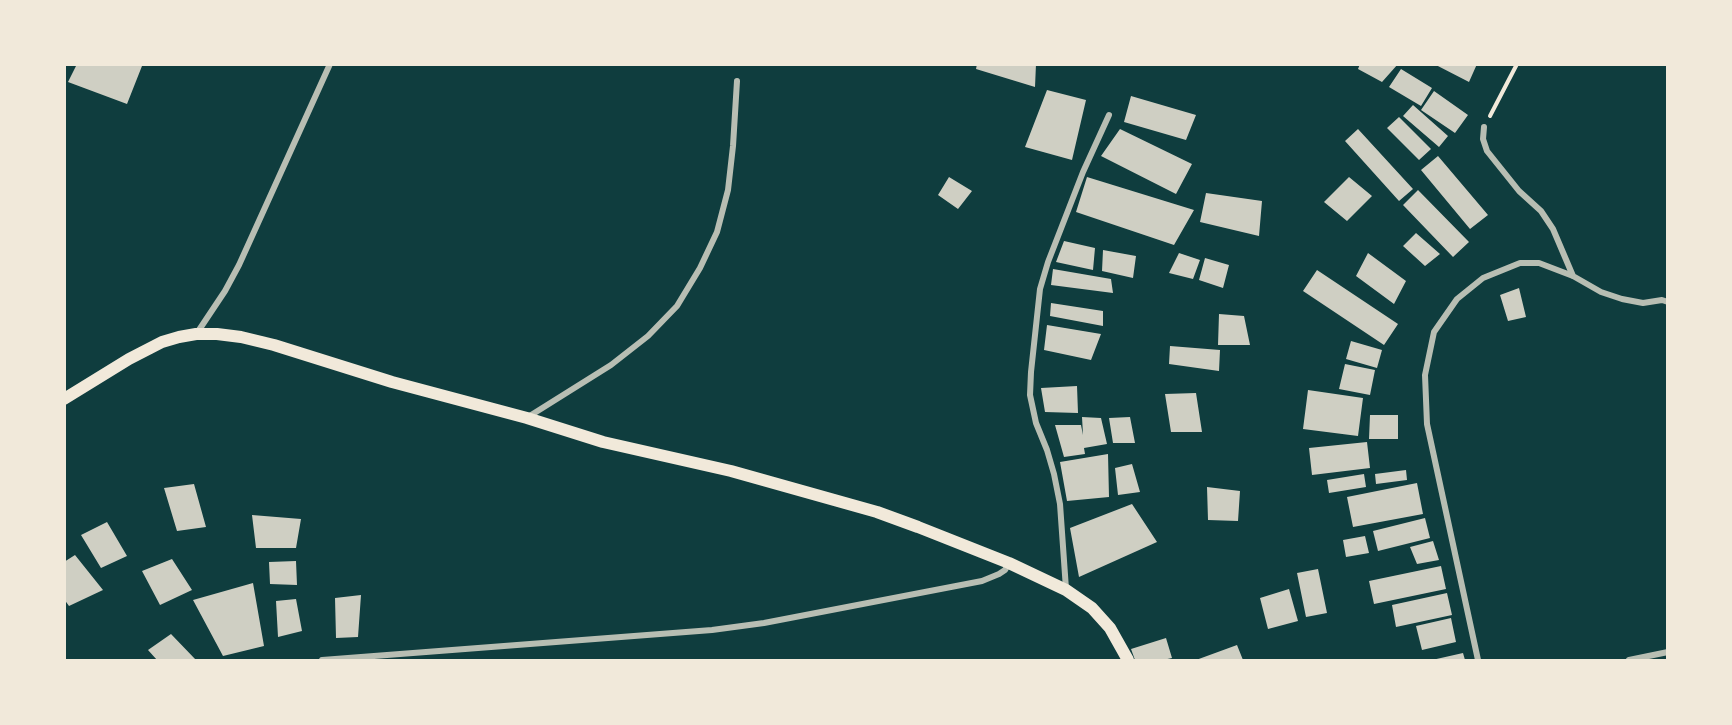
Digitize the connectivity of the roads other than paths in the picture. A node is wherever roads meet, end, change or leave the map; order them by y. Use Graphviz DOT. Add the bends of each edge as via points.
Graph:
graph roads {
  1 [pos="330,64"];
  2 [pos="737,81"];
  3 [pos="1109,115"];
  4 [pos="1484,127"];
  5 [pos="1573,276"];
  6 [pos="1668,302"];
  7 [pos="196,334"];
  8 [pos="64,399"];
  9 [pos="527,418"];
  10 [pos="1009,563"];
  11 [pos="1066,590"];
  12 [pos="1668,652"];
  13 [pos="322,660"];
  14 [pos="1128,660"];
  15 [pos="1478,660"];
  16 [pos="1629,660"];
  1 -- 7 [label="street" via="239,265"];
  2 -- 9 [label="street" via="734,146 717,232 677,306 648,336 611,365"];
  3 -- 11 [label="street" via="1048,262 1040,289 1031,372 1030,395 1036,423 1060,504"];
  4 -- 5 [label="street" via="1487,151 1541,211"];
  5 -- 6 [label="street" via="1622,299"];
  5 -- 15 [label="street" via="1539,263 1520,263 1474,285 1457,299 1434,332 1425,375 1427,424"];
  7 -- 8 [label="main road" via="162,342"];
  7 -- 9 [label="main road" via="241,337 274,345"];
  9 -- 10 [label="main road" via="603,442 730,471 877,512"];
  10 -- 11 [label="main road"];
  10 -- 13 [label="street" via="999,574 982,581 776,621 712,630"];
  11 -- 14 [label="main road" via="1092,608 1110,628"];
  12 -- 16 [label="street"];
}
